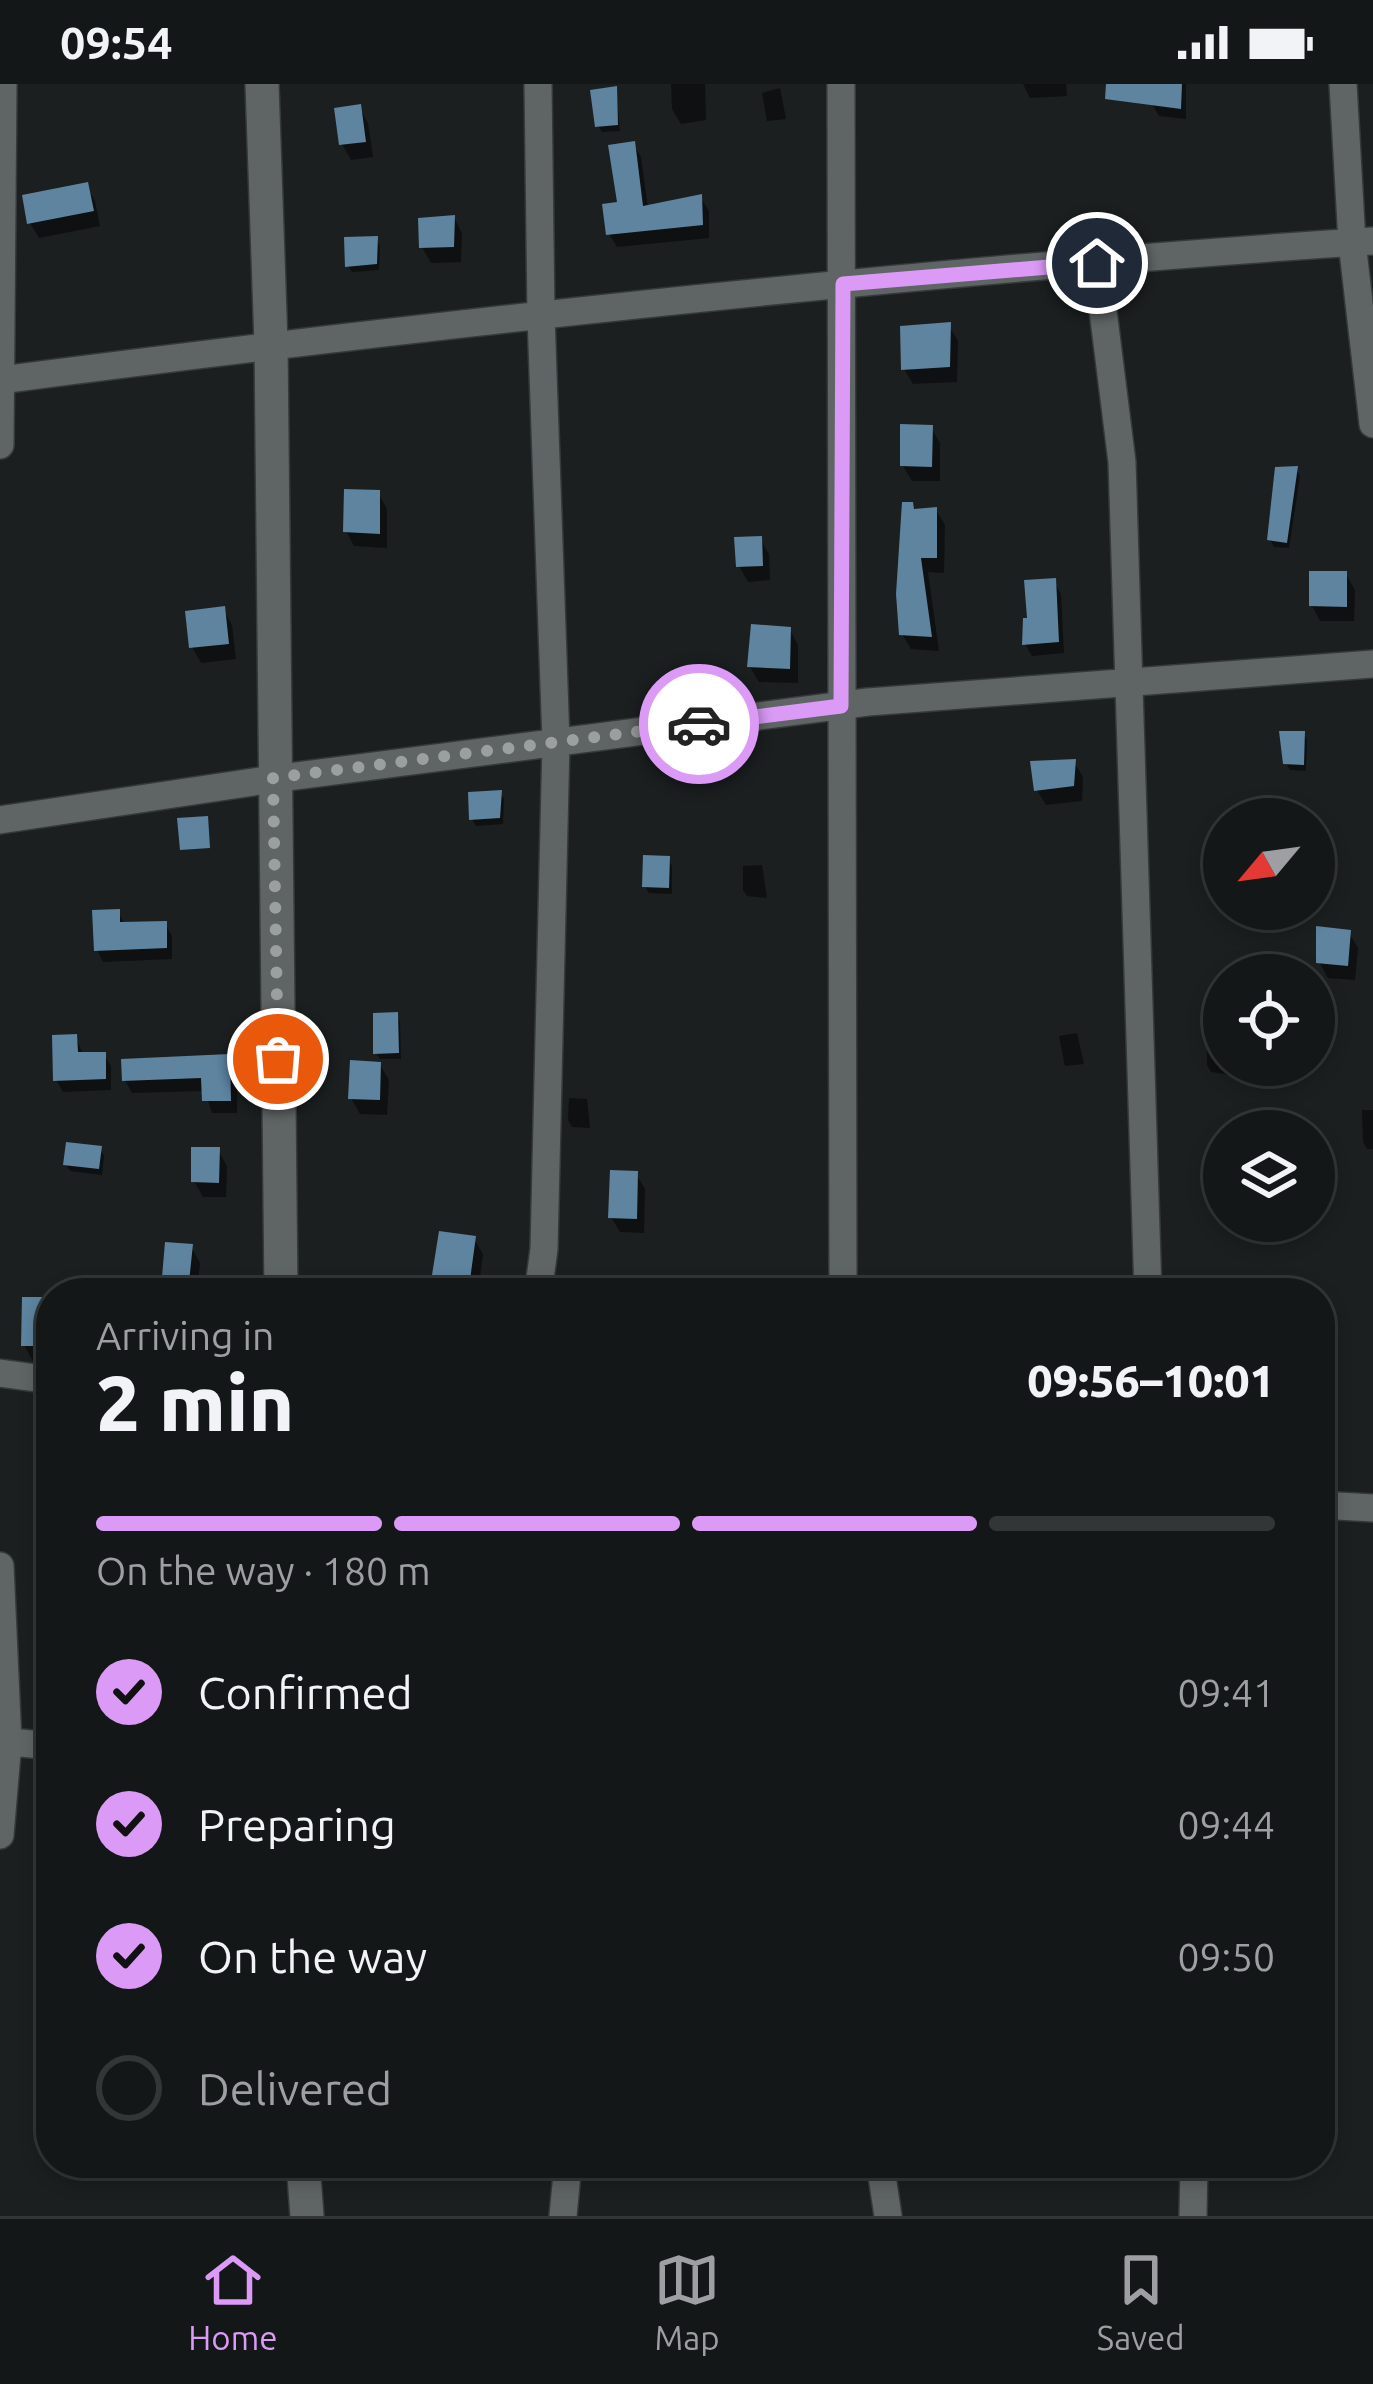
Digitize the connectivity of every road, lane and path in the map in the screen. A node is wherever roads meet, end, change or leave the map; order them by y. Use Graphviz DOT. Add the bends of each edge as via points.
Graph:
graph roads {
  1 [pos="3,84"];
  2 [pos="262,84"];
  3 [pos="538,84"];
  4 [pos="841,84"];
  5 [pos="1343,84"];
  6 [pos="1362,242"];
  7 [pos="1097,263"];
  8 [pos="843,284"];
  9 [pos="541,316"];
  10 [pos="271,344"];
  11 [pos="0,380"];
  12 [pos="1373,424"];
  13 [pos="0,446"];
  14 [pos="1373,664"];
  15 [pos="1130,684"];
  16 [pos="841,706"];
  17 [pos="556,742"];
  18 [pos="273,778"];
  19 [pos="0,820"];
  20 [pos="281,1278"];
  21 [pos="540,1278"];
  22 [pos="843,1278"];
  23 [pos="1148,1278"];
  24 [pos="0,1373"];
  25 [pos="36,1378"];
  26 [pos="1335,1506"];
  27 [pos="1373,1508"];
  28 [pos="0,1566"];
  29 [pos="4,1742"];
  30 [pos="36,1745"];
  31 [pos="0,1835"];
  32 [pos="304,2178"];
  33 [pos="567,2178"];
  34 [pos="882,2178"];
  35 [pos="1194,2178"];
  36 [pos="307,2216"];
  37 [pos="563,2216"];
  38 [pos="888,2216"];
  39 [pos="1193,2216"];
  1 -- 11 [label="street"];
  2 -- 10 [label="street"];
  3 -- 9 [label="street"];
  4 -- 8 [label="street"];
  5 -- 6 [label="street"];
  6 -- 7 [label="street"];
  6 -- 12 [label="street"];
  7 -- 8 [label="street"];
  7 -- 15 [label="street" via="1122,462"];
  8 -- 9 [label="street"];
  8 -- 16 [label="street"];
  9 -- 10 [label="street"];
  9 -- 17 [label="street"];
  10 -- 11 [label="street"];
  10 -- 18 [label="street"];
  11 -- 13 [label="street"];
  14 -- 15 [label="street"];
  15 -- 16 [label="street"];
  15 -- 23 [label="street"];
  16 -- 17 [label="street"];
  16 -- 22 [label="street"];
  17 -- 18 [label="street"];
  17 -- 21 [label="street"];
  18 -- 19 [label="street"];
  18 -- 20 [label="street"];
  24 -- 25 [label="street"];
  26 -- 27 [label="street"];
  28 -- 29 [label="street"];
  29 -- 30 [label="street"];
  29 -- 31 [label="street"];
  32 -- 36 [label="street"];
  33 -- 37 [label="street"];
  34 -- 38 [label="street"];
  35 -- 39 [label="street"];
}
